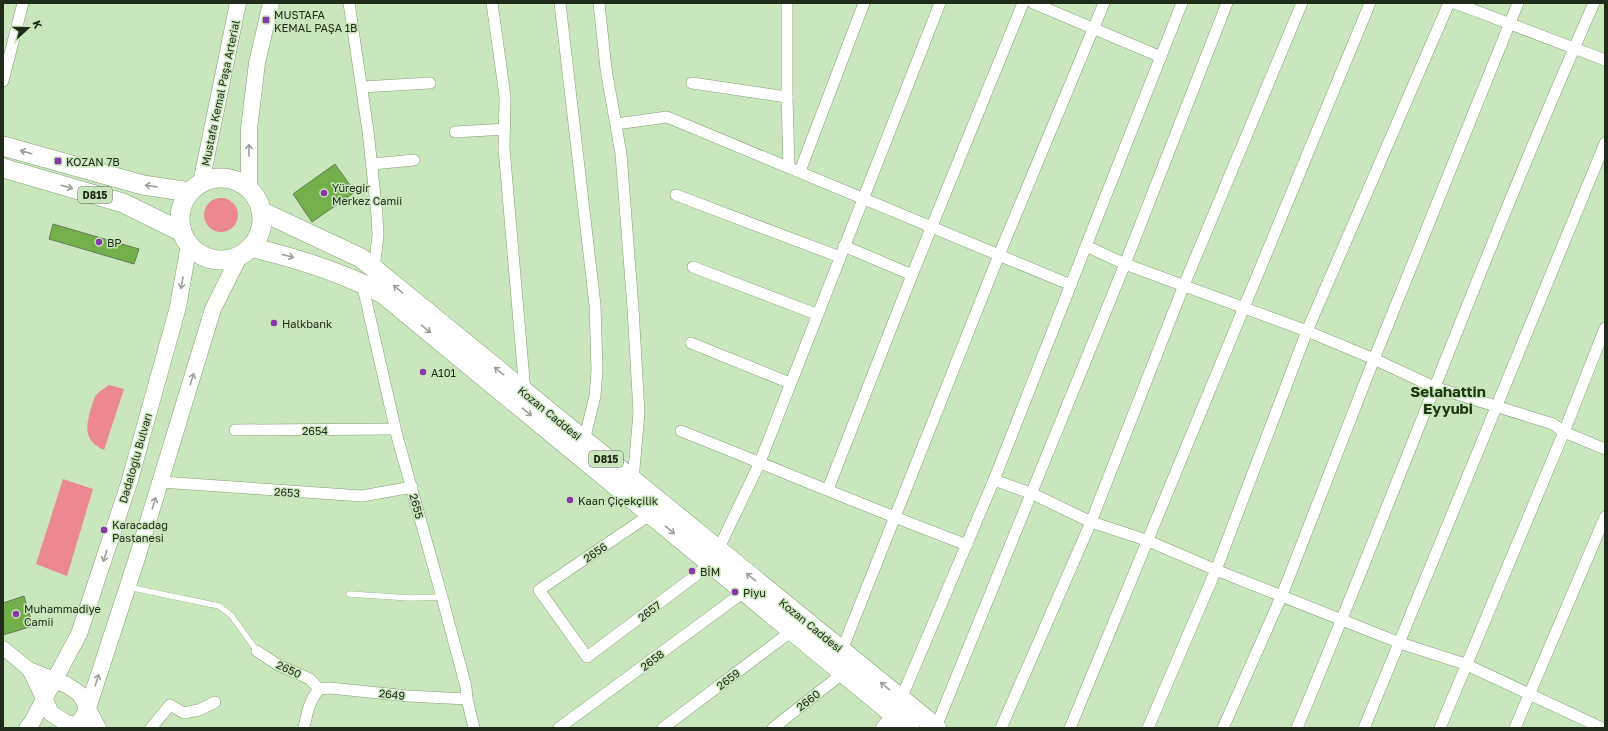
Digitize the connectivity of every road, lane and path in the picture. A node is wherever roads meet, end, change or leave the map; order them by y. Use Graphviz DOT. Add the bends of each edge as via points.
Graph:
graph roads {
  1 [pos="23,3"];
  2 [pos="238,3"];
  3 [pos="271,3"];
  4 [pos="349,3"];
  5 [pos="492,3"];
  6 [pos="560,3"];
  7 [pos="599,3"];
  8 [pos="787,3"];
  9 [pos="793,3"];
  10 [pos="864,3"];
  11 [pos="940,3"];
  12 [pos="1023,3"];
  13 [pos="1033,3"];
  14 [pos="1104,3"];
  15 [pos="1182,3"];
  16 [pos="1227,3"];
  17 [pos="1302,3"];
  18 [pos="1370,3"];
  19 [pos="1449,3"];
  20 [pos="1455,3"];
  21 [pos="1518,3"];
  22 [pos="1594,3"];
  23 [pos="787,17"];
  24 [pos="1509,24"];
  25 [pos="1094,29"];
  26 [pos="1574,48"];
  27 [pos="1161,57"];
  28 [pos="1605,60"];
  29 [pos="3,81"];
  30 [pos="430,83"];
  31 [pos="692,83"];
  32 [pos="362,87"];
  33 [pos="787,97"];
  34 [pos="616,124"];
  35 [pos="505,129"];
  36 [pos="455,132"];
  37 [pos="1605,143"];
  38 [pos="3,146"];
  39 [pos="414,160"];
  40 [pos="372,164"];
  41 [pos="789,167"];
  42 [pos="3,168"];
  43 [pos="800,171"];
  44 [pos="196,187"];
  45 [pos="249,189"];
  46 [pos="676,195"];
  47 [pos="864,199"];
  48 [pos="261,211"];
  49 [pos="932,228"];
  50 [pos="186,238"];
  51 [pos="1086,246"];
  52 [pos="245,251"];
  53 [pos="842,252"];
  54 [pos="999,255"];
  55 [pos="1125,264"];
  56 [pos="693,266"];
  57 [pos="912,275"];
  58 [pos="368,276"];
  59 [pos="1071,285"];
  60 [pos="1184,285"];
  61 [pos="1244,307"];
  62 [pos="816,314"];
  63 [pos="1605,328"];
  64 [pos="1307,331"];
  65 [pos="691,343"];
  66 [pos="1374,359"];
  67 [pos="790,383"];
  68 [pos="1434,388"];
  69 [pos="525,393"];
  70 [pos="1496,407"];
  71 [pos="395,429"];
  72 [pos="235,430"];
  73 [pos="681,431"];
  74 [pos="1564,432"];
  75 [pos="584,441"];
  76 [pos="1605,449"];
  77 [pos="760,462"];
  78 [pos="633,480"];
  79 [pos="994,480"];
  80 [pos="161,482"];
  81 [pos="412,487"];
  82 [pos="828,489"];
  83 [pos="1033,494"];
  84 [pos="651,514"];
  85 [pos="1605,516"];
  86 [pos="895,518"];
  87 [pos="1091,522"];
  88 [pos="1146,540"];
  89 [pos="967,545"];
  90 [pos="714,557"];
  91 [pos="1216,570"];
  92 [pos="128,587"];
  93 [pos="745,591"];
  94 [pos="349,594"];
  95 [pos="1282,595"];
  96 [pos="442,597"];
  97 [pos="1343,619"];
  98 [pos="793,630"];
  99 [pos="1400,643"];
  100 [pos="3,648"];
  101 [pos="842,650"];
  102 [pos="257,651"];
  103 [pos="587,657"];
  104 [pos="1465,664"];
  105 [pos="31,671"];
  106 [pos="843,673"];
  107 [pos="55,679"];
  108 [pos="319,689"];
  109 [pos="1530,694"];
  110 [pos="467,699"];
  111 [pos="44,700"];
  112 [pos="215,702"];
  113 [pos="88,708"];
  114 [pos="893,714"];
  115 [pos="81,727"];
  116 [pos="27,728"];
  117 [pos="98,728"];
  118 [pos="151,728"];
  119 [pos="304,728"];
  120 [pos="474,728"];
  121 [pos="559,728"];
  122 [pos="662,728"];
  123 [pos="773,728"];
  124 [pos="910,728"];
  125 [pos="936,728"];
  126 [pos="1001,728"];
  127 [pos="1070,728"];
  128 [pos="1148,728"];
  129 [pos="1224,728"];
  130 [pos="1297,728"];
  131 [pos="1364,728"];
  132 [pos="1440,728"];
  133 [pos="1515,728"];
  134 [pos="1602,728"];
  1 -- 29 [label="street"];
  2 -- 44 [label="main road, Mustafa Kemal Paşa Arterial"];
  45 -- 3 [label="main road, one-way" via="249,129 257,63"];
  4 -- 32 [label="street, 2655"];
  5 -- 35 [label="street" via="505,96"];
  6 -- 75 [label="street" via="595,305 595,396"];
  7 -- 34 [label="street" via="606,69"];
  8 -- 23 [label="street"];
  9 -- 23 [label="street"];
  10 -- 43 [label="street"];
  11 -- 47 [label="street"];
  12 -- 49 [label="street"];
  13 -- 25 [label="street"];
  14 -- 25 [label="street"];
  15 -- 27 [label="street"];
  16 -- 55 [label="street"];
  17 -- 60 [label="street"];
  18 -- 61 [label="street"];
  19 -- 64 [label="street"];
  20 -- 24 [label="street"];
  21 -- 24 [label="street"];
  22 -- 26 [label="street"];
  23 -- 33 [label="street"];
  24 -- 26 [label="street"];
  24 -- 66 [label="street"];
  25 -- 27 [label="street"];
  25 -- 54 [label="street"];
  26 -- 28 [label="street"];
  26 -- 68 [label="street"];
  27 -- 51 [label="street"];
  30 -- 32 [label="street"];
  31 -- 33 [label="street"];
  32 -- 40 [label="street, 2655"];
  33 -- 41 [label="street"];
  34 -- 41 [label="street" via="667,117"];
  34 -- 78 [label="street" via="621,154 639,413"];
  35 -- 36 [label="street"];
  35 -- 69 [label="street" via="504,155"];
  37 -- 70 [label="street"];
  44 -- 38 [label="highway, D815, one-way" via="143,185"];
  39 -- 40 [label="street"];
  40 -- 58 [label="street, 2655" via="378,235"];
  41 -- 43 [label="street"];
  42 -- 50 [label="highway, D815, one-way" via="123,203"];
  43 -- 47 [label="street"];
  44 -- 45 [label="highway" via="213,178 226,178"];
  44 -- 50 [label="highway" via="183,204 180,218"];
  45 -- 48 [label="highway" via="257,199"];
  46 -- 53 [label="street"];
  47 -- 49 [label="street"];
  47 -- 53 [label="street"];
  48 -- 52 [label="highway" via="262,224 258,236"];
  48 -- 58 [label="highway, Kozan Caddesi / D815" via="361,258"];
  49 -- 54 [label="street"];
  49 -- 57 [label="street"];
  50 -- 52 [label="highway" via="200,254 213,259 227,259"];
  50 -- 107 [label="main road, Dadaloğlu Bulvarı, one-way" via="178,307 129,483 79,634"];
  51 -- 55 [label="street"];
  51 -- 59 [label="street"];
  52 -- 58 [label="highway, Kozan Caddesi / D815, one-way" via="292,257"];
  80 -- 52 [label="main road, one-way" via="213,309"];
  53 -- 57 [label="street"];
  53 -- 62 [label="street"];
  54 -- 59 [label="street"];
  54 -- 86 [label="street"];
  55 -- 60 [label="street"];
  55 -- 83 [label="street"];
  56 -- 62 [label="street"];
  57 -- 82 [label="street"];
  69 -- 58 [label="highway, Kozan Caddesi / D815, one-way"];
  58 -- 71 [label="street, 2655"];
  58 -- 84 [label="highway, Kozan Caddesi / D815, one-way" via="383,294"];
  59 -- 79 [label="street"];
  60 -- 61 [label="street"];
  60 -- 87 [label="street"];
  61 -- 64 [label="street"];
  61 -- 88 [label="street"];
  62 -- 67 [label="street"];
  63 -- 74 [label="street"];
  64 -- 66 [label="street"];
  64 -- 91 [label="street"];
  65 -- 67 [label="street"];
  66 -- 68 [label="street"];
  66 -- 95 [label="street"];
  67 -- 77 [label="street"];
  68 -- 70 [label="street"];
  68 -- 97 [label="street"];
  69 -- 75 [label="highway, Kozan Caddesi / D815"];
  70 -- 74 [label="street" via="1553,424"];
  70 -- 99 [label="street"];
  71 -- 72 [label="street, 2654"];
  71 -- 81 [label="street, 2655"];
  73 -- 77 [label="street"];
  74 -- 76 [label="street"];
  74 -- 104 [label="street"];
  75 -- 78 [label="highway, Kozan Caddesi / D815"];
  77 -- 82 [label="street"];
  77 -- 90 [label="street"];
  78 -- 90 [label="highway, Kozan Caddesi / D815"];
  79 -- 83 [label="street"];
  79 -- 89 [label="street"];
  80 -- 81 [label="street, 2653" via="362,496"];
  92 -- 80 [label="main road, one-way"];
  81 -- 96 [label="street, 2655"];
  82 -- 86 [label="street"];
  83 -- 87 [label="street"];
  83 -- 125 [label="street"];
  84 -- 90 [label="highway, Kozan Caddesi / D815, one-way"];
  84 -- 103 [label="street, 2656" via="539,590"];
  85 -- 109 [label="street"];
  86 -- 89 [label="street"];
  86 -- 101 [label="street"];
  87 -- 88 [label="street"];
  87 -- 126 [label="street"];
  88 -- 91 [label="street"];
  88 -- 127 [label="street"];
  89 -- 114 [label="street"];
  90 -- 93 [label="highway, Kozan Caddesi / D815"];
  101 -- 90 [label="highway, Kozan Caddesi / D815, one-way"];
  90 -- 103 [label="street, 2657"];
  91 -- 95 [label="street"];
  91 -- 128 [label="street"];
  92 -- 102 [label="lane" via="219,606 231,615"];
  113 -- 92 [label="main road, one-way"];
  93 -- 98 [label="highway, Kozan Caddesi / D815"];
  93 -- 121 [label="street, 2658"];
  94 -- 96 [label="lane" via="410,598"];
  95 -- 97 [label="street"];
  95 -- 129 [label="street"];
  96 -- 110 [label="street, 2655"];
  97 -- 99 [label="street"];
  97 -- 130 [label="street"];
  98 -- 106 [label="highway, Kozan Caddesi / D815"];
  98 -- 122 [label="street, 2659"];
  99 -- 104 [label="street"];
  99 -- 131 [label="street"];
  100 -- 105 [label="street"];
  114 -- 101 [label="highway, Kozan Caddesi / D815, one-way"];
  102 -- 108 [label="street, 2650" via="278,665 310,679"];
  104 -- 109 [label="street"];
  104 -- 132 [label="street"];
  105 -- 107 [label="main road"];
  105 -- 111 [label="main road"];
  106 -- 114 [label="highway, Kozan Caddesi / D815"];
  106 -- 123 [label="street, 2660"];
  107 -- 111 [label="main road, Dadaloğlu Bulvarı"];
  107 -- 113 [label="main road" via="80,694"];
  108 -- 110 [label="street, 2649"];
  108 -- 119 [label="street" via="308,706"];
  109 -- 133 [label="street"];
  109 -- 134 [label="street"];
  110 -- 120 [label="street, 2655"];
  111 -- 115 [label="main road" via="51,713 66,723"];
  111 -- 116 [label="main road, Dadaloğlu Bulvarı"];
  112 -- 118 [label="street" via="199,710 184,713 170,705"];
  113 -- 115 [label="main road"];
  113 -- 117 [label="main road"];
  114 -- 124 [label="highway, Kozan Caddesi / D815"];
  114 -- 125 [label="highway, Kozan Caddesi / D815"];
}
